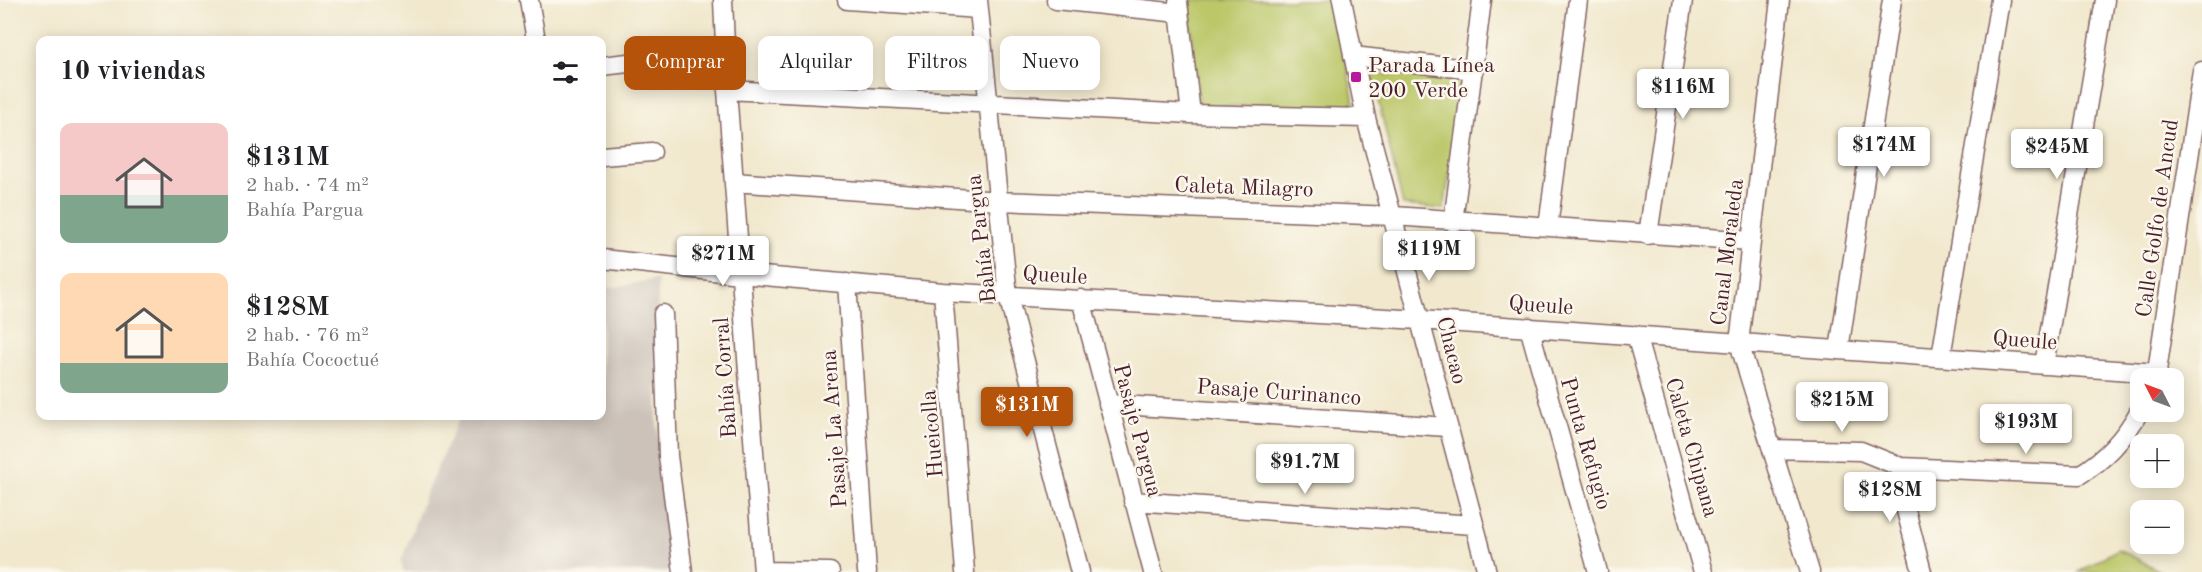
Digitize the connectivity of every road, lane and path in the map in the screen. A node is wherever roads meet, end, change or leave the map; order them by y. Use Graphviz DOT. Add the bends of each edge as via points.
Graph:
graph roads {
  1 [pos="529,0"];
  2 [pos="723,0"];
  3 [pos="847,0"];
  4 [pos="1056,0"];
  5 [pos="1342,0"];
  6 [pos="1482,0"];
  7 [pos="1578,0"];
  8 [pos="1683,0"];
  9 [pos="1780,0"];
  10 [pos="1892,0"];
  11 [pos="2000,0"];
  12 [pos="2105,0"];
  13 [pos="979,5"];
  14 [pos="1178,6"];
  15 [pos="535,36"];
  16 [pos="725,36"];
  17 [pos="1353,56"];
  18 [pos="624,63"];
  19 [pos="606,66"];
  20 [pos="1474,70"];
  21 [pos="2202,71"];
  22 [pos="727,90"];
  23 [pos="989,104"];
  24 [pos="1191,114"];
  25 [pos="1366,118"];
  26 [pos="652,152"];
  27 [pos="606,156"];
  28 [pos="734,182"];
  29 [pos="999,201"];
  30 [pos="1394,216"];
  31 [pos="1453,222"];
  32 [pos="1548,227"];
  33 [pos="1648,235"];
  34 [pos="1751,241"];
  35 [pos="606,259"];
  36 [pos="740,274"];
  37 [pos="847,283"];
  38 [pos="943,292"];
  39 [pos="1008,296"];
  40 [pos="1081,299"];
  41 [pos="663,314"];
  42 [pos="1420,320"];
  43 [pos="1529,327"];
  44 [pos="1636,335"];
  45 [pos="1739,343"];
  46 [pos="1839,350"];
  47 [pos="1941,357"];
  48 [pos="2044,365"];
  49 [pos="2158,368"];
  50 [pos="2130,373"];
  51 [pos="1108,404"];
  52 [pos="2132,422"];
  53 [pos="1448,427"];
  54 [pos="1772,448"];
  55 [pos="1901,467"];
  56 [pos="1133,501"];
  57 [pos="1473,525"];
  58 [pos="763,571"];
  59 [pos="683,572"];
  60 [pos="830,572"];
  61 [pos="867,572"];
  62 [pos="966,572"];
  63 [pos="1080,572"];
  64 [pos="1153,572"];
  65 [pos="1487,572"];
  66 [pos="1598,572"];
  67 [pos="1703,572"];
  68 [pos="1810,572"];
  69 [pos="1922,572"];
  1 -- 15 [label="street"];
  2 -- 16 [label="street, Bahía Corral"];
  3 -- 13 [label="street"];
  4 -- 14 [label="street"];
  5 -- 17 [label="street, Chacao"];
  6 -- 20 [label="street"];
  7 -- 32 [label="street"];
  8 -- 33 [label="street"];
  9 -- 34 [label="street, Canal Moraleda"];
  10 -- 46 [label="street"];
  11 -- 47 [label="street"];
  12 -- 48 [label="street"];
  13 -- 23 [label="street, Bahía Pargua"];
  14 -- 24 [label="street"];
  17 -- 20 [label="street"];
  17 -- 25 [label="street, Chacao"];
  18 -- 19 [label="street"];
  20 -- 31 [label="street"];
  21 -- 49 [label="street, Calle Golfo de Ancud"];
  22 -- 23 [label="street"];
  22 -- 28 [label="street, Bahía Corral"];
  23 -- 24 [label="street"];
  23 -- 29 [label="street, Bahía Pargua"];
  24 -- 25 [label="street"];
  25 -- 30 [label="street, Chacao"];
  26 -- 27 [label="street"];
  28 -- 29 [label="street, Caleta Milagro"];
  28 -- 36 [label="street, Bahía Corral"];
  29 -- 30 [label="street, Caleta Milagro"];
  29 -- 39 [label="street, Bahía Pargua"];
  30 -- 31 [label="street, Caleta Milagro"];
  30 -- 42 [label="street, Chacao"];
  31 -- 32 [label="street, Caleta Milagro"];
  32 -- 33 [label="street, Caleta Milagro"];
  33 -- 34 [label="street, Caleta Milagro"];
  34 -- 45 [label="street, Canal Moraleda"];
  35 -- 36 [label="street, Queule"];
  36 -- 37 [label="street, Queule"];
  36 -- 58 [label="street, Bahía Corral"];
  37 -- 38 [label="street, Queule"];
  37 -- 61 [label="street, Pasaje La Arena"];
  38 -- 39 [label="street, Queule"];
  38 -- 62 [label="street, Hueicolla"];
  39 -- 40 [label="street, Queule"];
  39 -- 63 [label="street, Bahía Pargua"];
  40 -- 42 [label="street, Queule"];
  40 -- 51 [label="street, Pasaje Pargua"];
  41 -- 59 [label="street" via="668,456"];
  42 -- 43 [label="street, Queule"];
  42 -- 53 [label="street, Chacao"];
  43 -- 44 [label="street, Queule"];
  43 -- 66 [label="street, Punta Refugio"];
  44 -- 45 [label="street, Queule"];
  44 -- 67 [label="street, Caleta Chipana"];
  45 -- 46 [label="street, Queule"];
  45 -- 54 [label="street, Canal Moraleda"];
  46 -- 47 [label="street, Queule"];
  47 -- 48 [label="street, Queule"];
  48 -- 50 [label="street, Queule"];
  51 -- 53 [label="street, Pasaje Curinanco"];
  51 -- 56 [label="street, Pasaje Pargua"];
  52 -- 55 [label="street" via="2116,447 2079,475"];
  53 -- 57 [label="street, Chacao"];
  54 -- 55 [label="street" via="1860,451"];
  54 -- 68 [label="street, Canal Moraleda"];
  55 -- 69 [label="street" via="1902,495"];
  56 -- 57 [label="street"];
  56 -- 64 [label="street, Pasaje Pargua"];
  57 -- 65 [label="street, Chacao"];
  58 -- 60 [label="street"];
}
